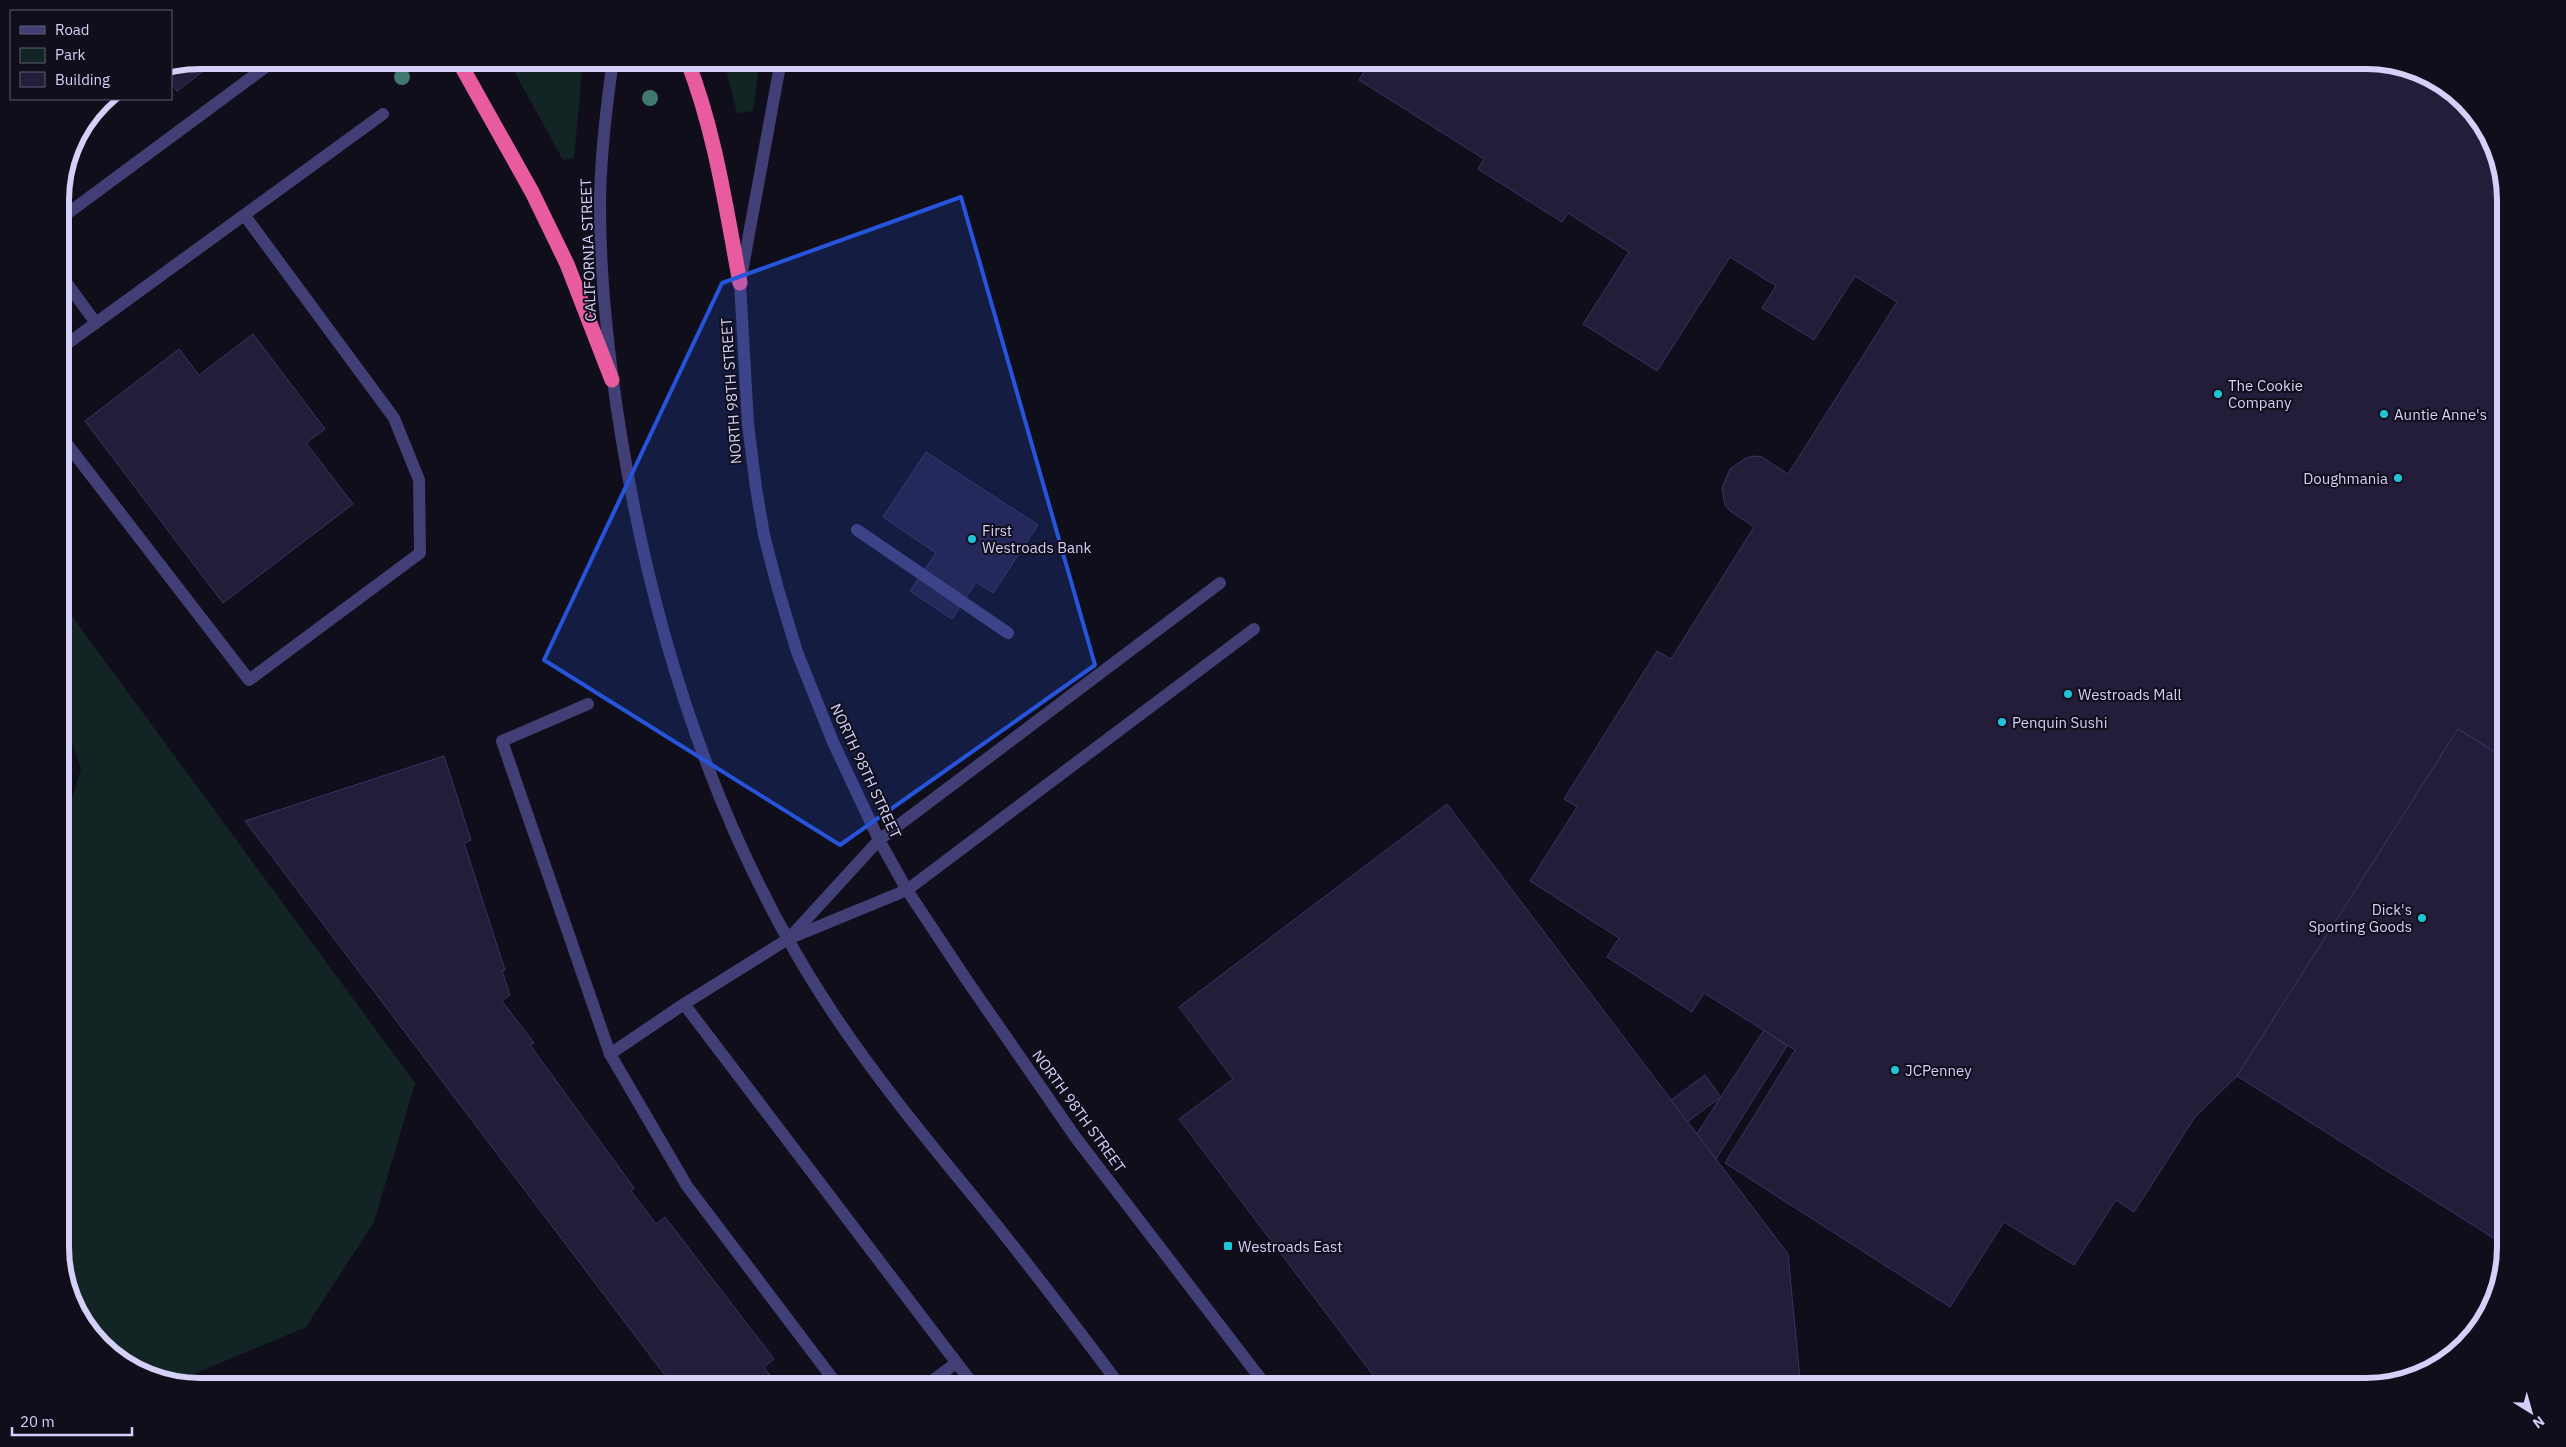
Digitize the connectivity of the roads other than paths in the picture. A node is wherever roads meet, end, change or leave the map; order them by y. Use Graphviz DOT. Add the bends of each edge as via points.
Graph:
graph roads {
  1 [pos="263,69"];
  2 [pos="463,69"];
  3 [pos="612,69"];
  4 [pos="691,69"];
  5 [pos="779,69"];
  6 [pos="383,114"];
  7 [pos="69,212"];
  8 [pos="244,216"];
  9 [pos="740,283"];
  10 [pos="69,286"];
  11 [pos="96,323"];
  12 [pos="69,342"];
  13 [pos="612,380"];
  14 [pos="69,446"];
  15 [pos="857,530"];
  16 [pos="1220,583"];
  17 [pos="1254,629"];
  18 [pos="1008,634"];
  19 [pos="588,704"];
  20 [pos="879,840"];
  21 [pos="907,890"];
  22 [pos="788,939"];
  23 [pos="684,1004"];
  24 [pos="610,1054"];
  25 [pos="956,1363"];
  26 [pos="832,1378"];
  27 [pos="936,1378"];
  28 [pos="968,1378"];
  29 [pos="1114,1378"];
  30 [pos="1260,1378"];
  1 -- 7 [label="street"];
  2 -- 13 [label="highway" via="568,264"];
  3 -- 13 [label="street, CALIFORNIA STREET" via="602,133 600,207"];
  4 -- 9 [label="highway" via="719,167"];
  5 -- 9 [label="street, NORTH 98TH STREET"];
  6 -- 8 [label="street"];
  8 -- 11 [label="street"];
  8 -- 14 [label="street" via="394,418 419,480 420,553 249,680"];
  9 -- 20 [label="street, NORTH 98TH STREET" via="748,424 764,535 801,661 833,742"];
  10 -- 11 [label="street"];
  11 -- 12 [label="street"];
  13 -- 22 [label="street" via="632,500 651,587 687,710 747,857"];
  15 -- 18 [label="street"];
  16 -- 20 [label="street"];
  17 -- 21 [label="street"];
  19 -- 24 [label="street" via="502,741"];
  20 -- 21 [label="street, NORTH 98TH STREET"];
  20 -- 22 [label="street"];
  21 -- 22 [label="street"];
  21 -- 30 [label="street, NORTH 98TH STREET" via="1076,1138"];
  22 -- 23 [label="street"];
  22 -- 29 [label="street" via="832,1012 889,1092 1032,1268"];
  23 -- 24 [label="street"];
  23 -- 25 [label="street"];
  24 -- 26 [label="street" via="687,1186"];
  25 -- 27 [label="street"];
  25 -- 28 [label="street"];
}
